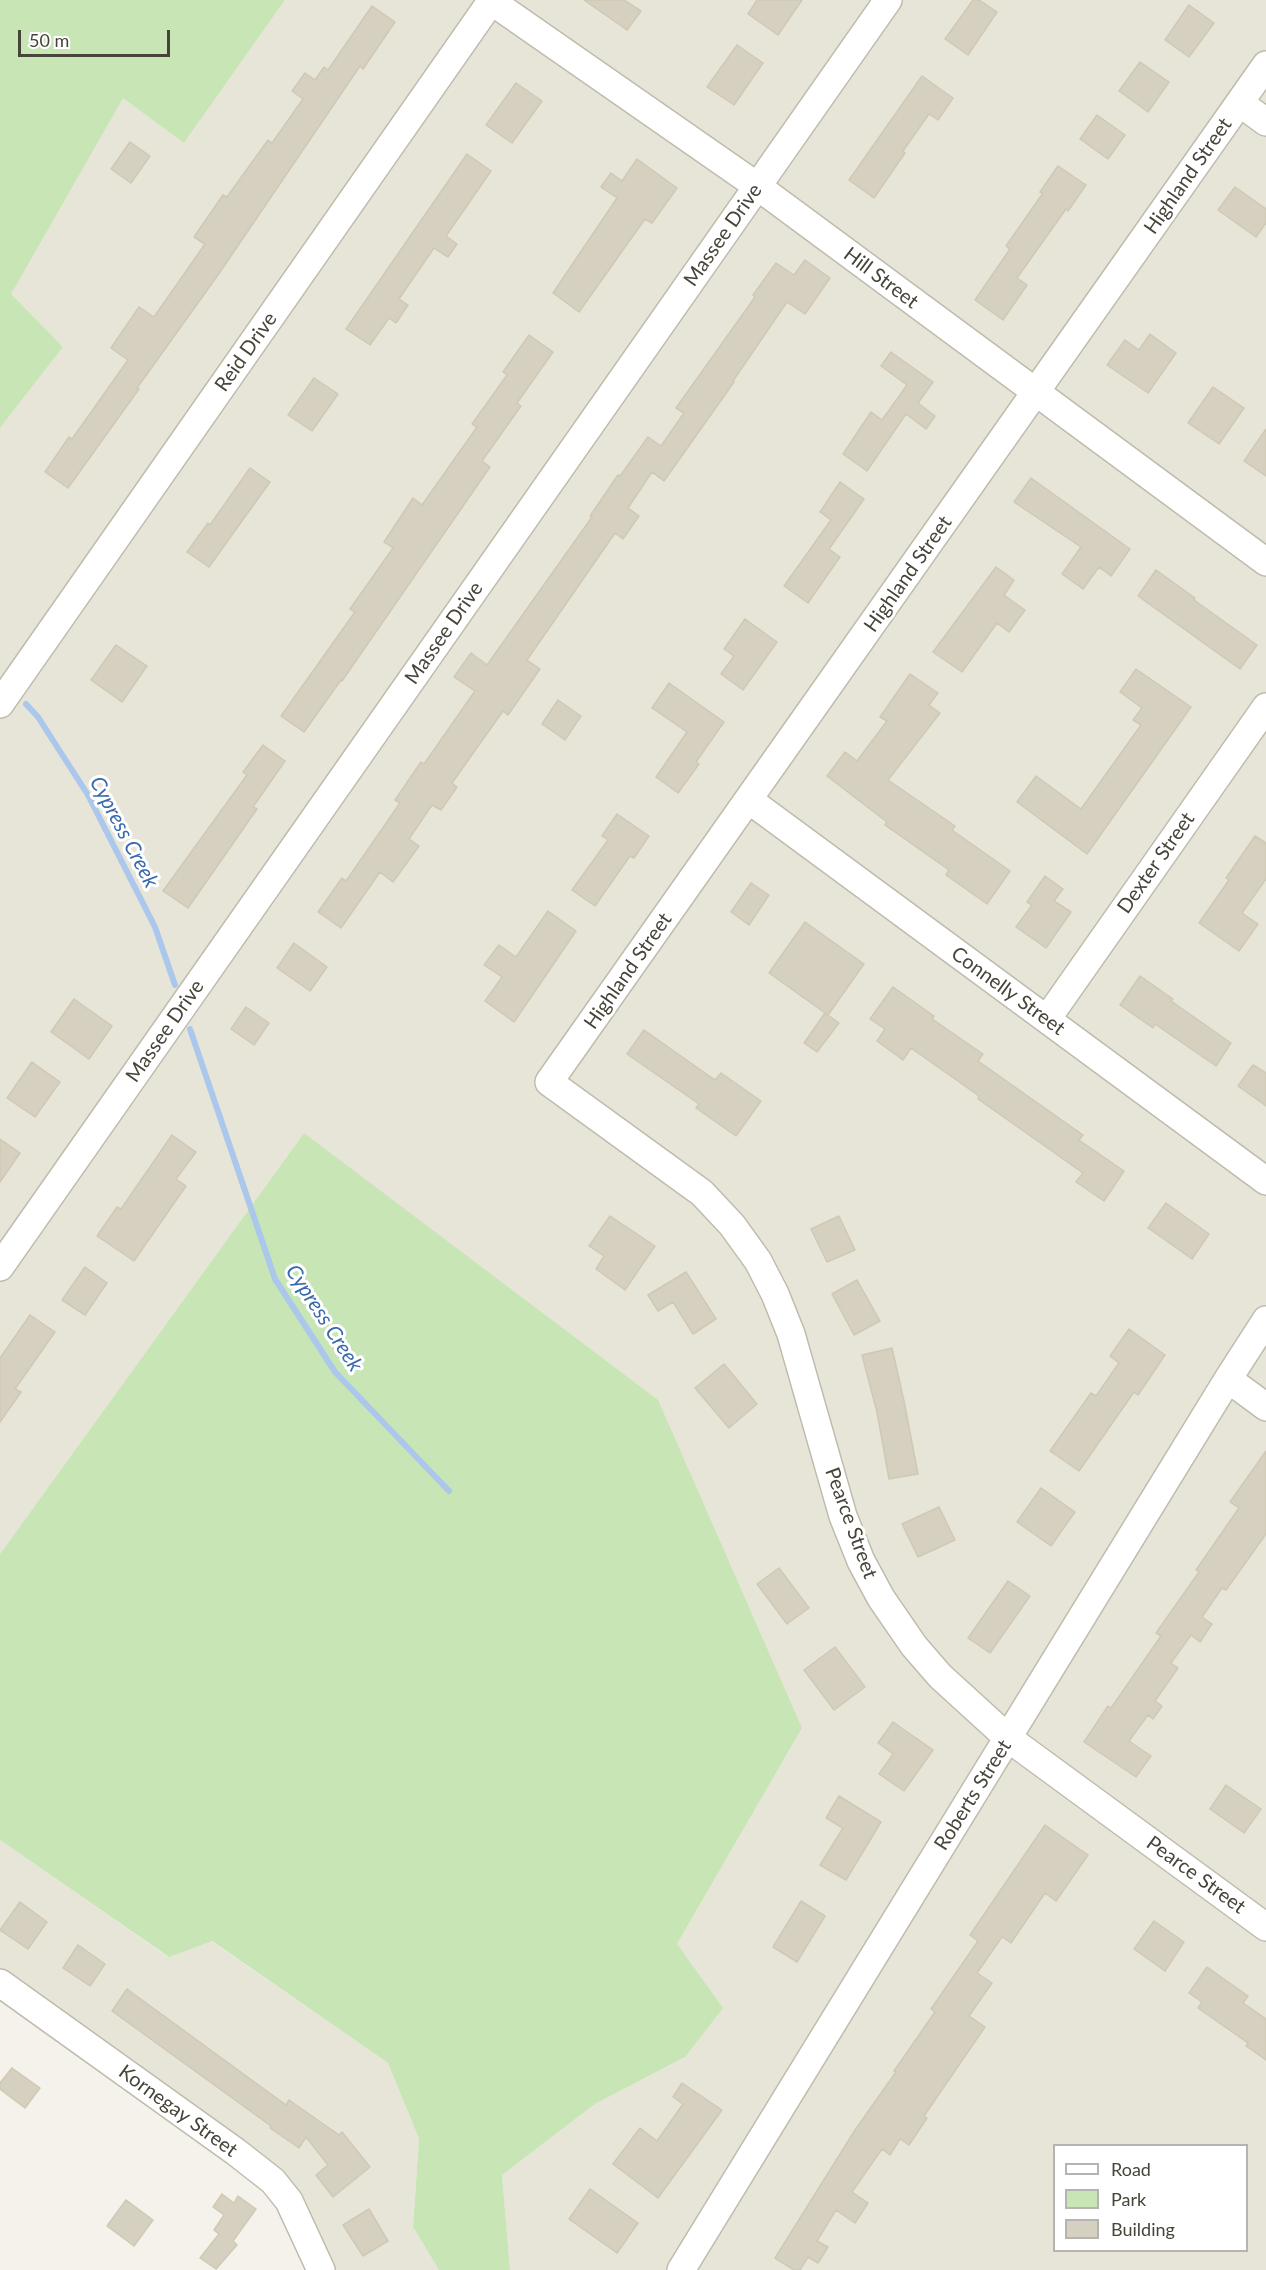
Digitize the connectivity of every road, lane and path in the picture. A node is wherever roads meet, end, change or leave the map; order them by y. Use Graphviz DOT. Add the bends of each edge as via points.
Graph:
graph roads {
  1 [pos="491,0"];
  2 [pos="888,0"];
  3 [pos="1266,65"];
  4 [pos="1240,103"];
  5 [pos="1266,122"];
  6 [pos="757,186"];
  7 [pos="1035,392"];
  8 [pos="1266,562"];
  9 [pos="0,704"];
  10 [pos="1266,707"];
  11 [pos="749,800"];
  12 [pos="1047,1019"];
  13 [pos="549,1083"];
  14 [pos="1266,1181"];
  15 [pos="4,1254"];
  16 [pos="1266,1320"];
  17 [pos="1228,1379"];
  18 [pos="1266,1407"];
  19 [pos="1008,1737"];
  20 [pos="1266,1927"];
  21 [pos="0,1983"];
  22 [pos="321,2270"];
  23 [pos="681,2270"];
  1 -- 6 [label="street, Hill Street"];
  1 -- 9 [label="street, Reid Drive"];
  2 -- 6 [label="street, Massee Drive"];
  3 -- 4 [label="street, Highland Street"];
  4 -- 5 [label="street"];
  4 -- 7 [label="street, Highland Street"];
  6 -- 7 [label="street, Hill Street"];
  6 -- 15 [label="street, Massee Drive"];
  7 -- 8 [label="street, Hill Street"];
  7 -- 11 [label="street, Highland Street"];
  10 -- 12 [label="street, Dexter Street"];
  11 -- 12 [label="street, Connelly Street"];
  11 -- 13 [label="street, Highland Street"];
  12 -- 14 [label="street, Connelly Street"];
  13 -- 19 [label="street, Pearce Street" via="702,1193 732,1225 758,1262 791,1334 843,1516 861,1561 914,1646 940,1676"];
  16 -- 17 [label="street, Roberts Street"];
  17 -- 18 [label="street"];
  17 -- 19 [label="street, Roberts Street"];
  19 -- 20 [label="street, Pearce Street"];
  19 -- 23 [label="street, Roberts Street"];
  21 -- 22 [label="street, Kornegay Street" via="273,2181 289,2201"];
}
